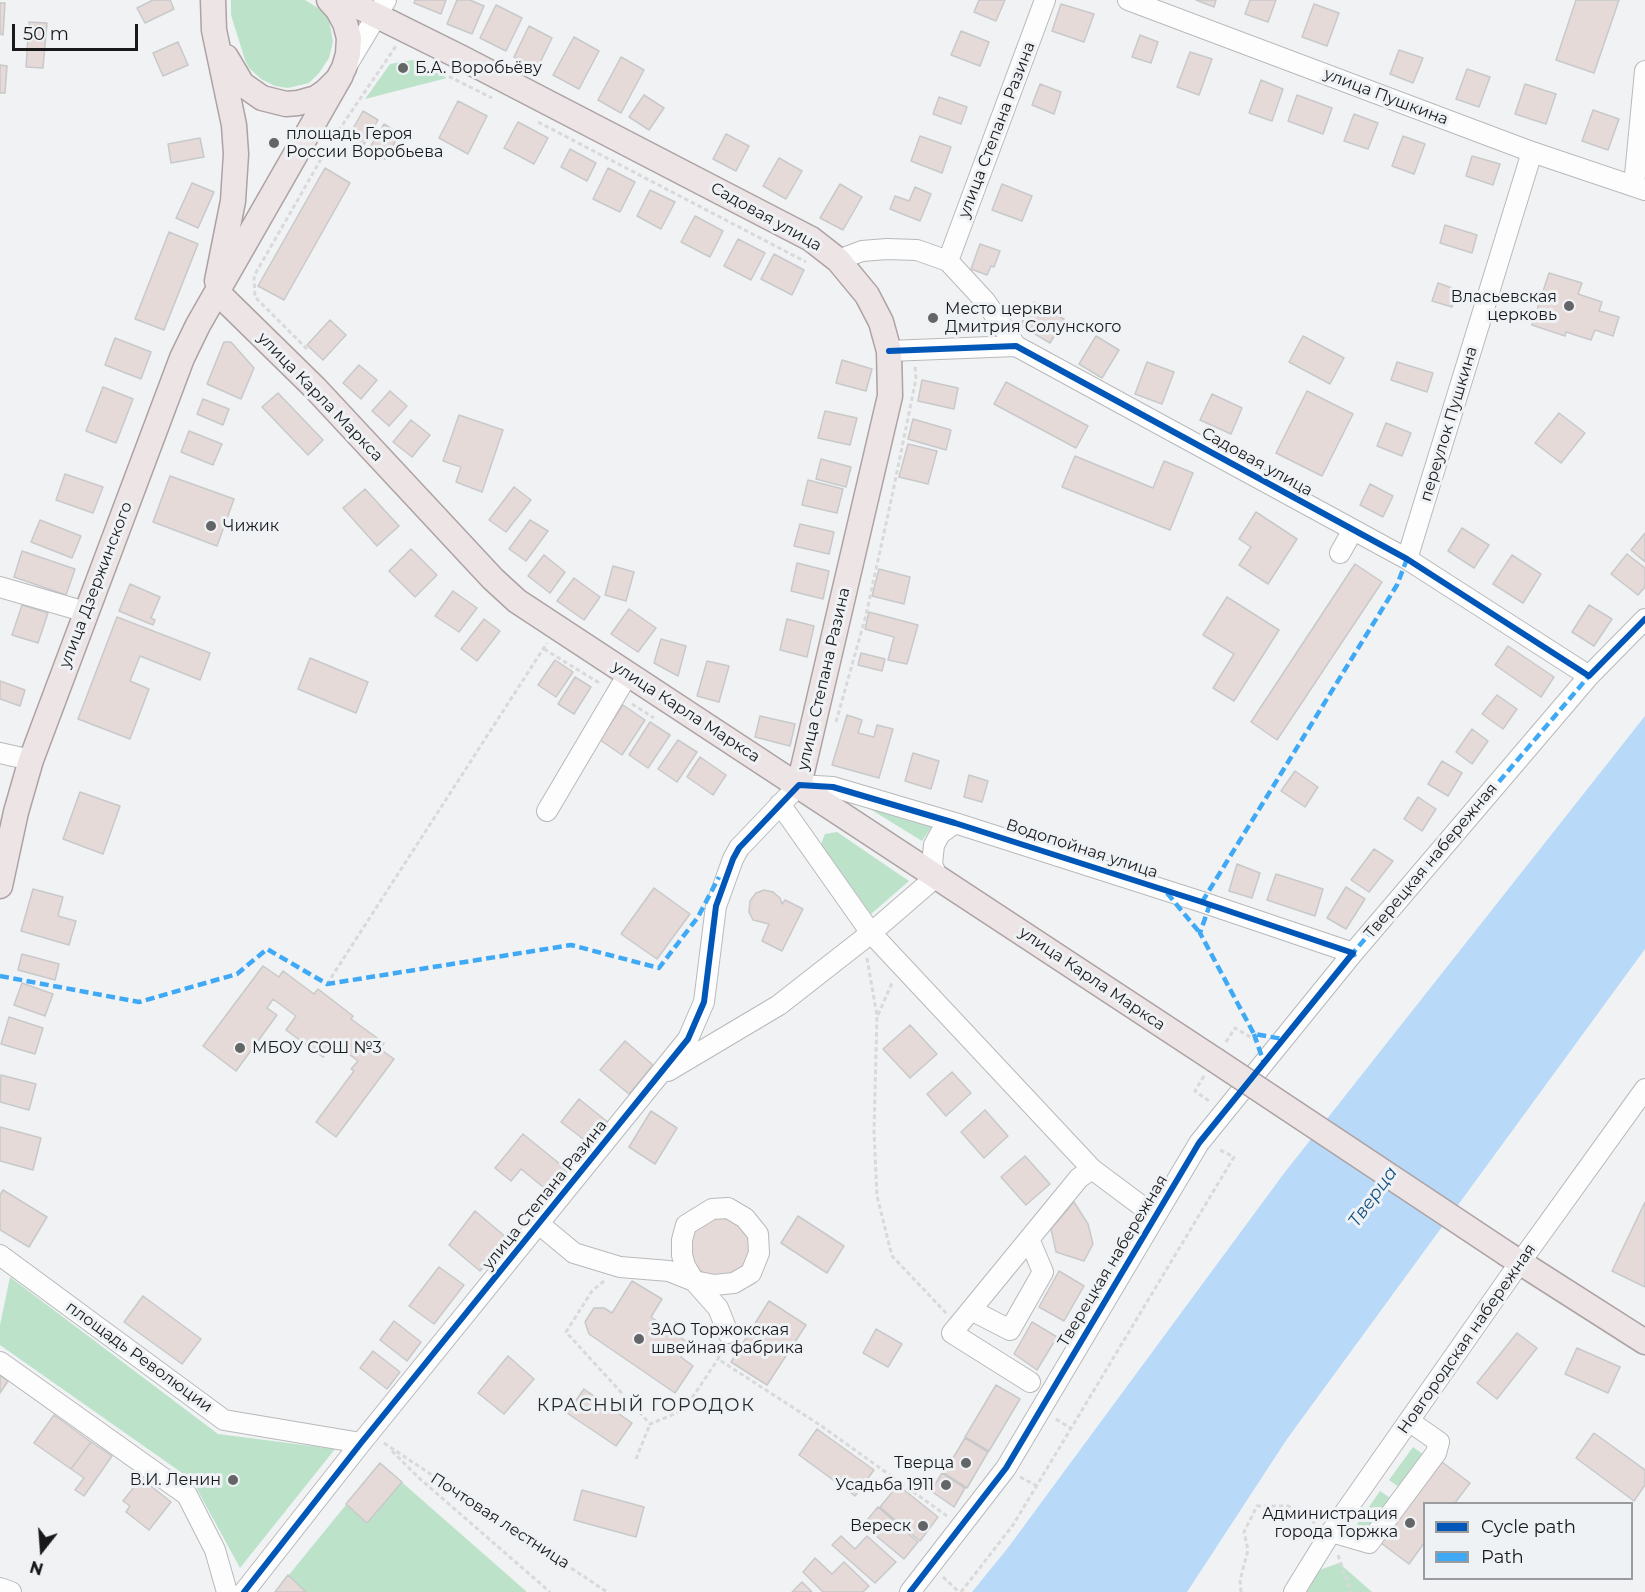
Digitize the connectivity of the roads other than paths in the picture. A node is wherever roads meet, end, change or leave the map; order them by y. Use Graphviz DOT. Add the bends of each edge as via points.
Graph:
graph roads {
  1 [pos="200,0"];
  2 [pos="213,0"];
  3 [pos="329,0"];
  4 [pos="345,0"];
  5 [pos="1045,0"];
  6 [pos="1128,0"];
  7 [pos="381,8"];
  8 [pos="216,39"];
  9 [pos="1645,71"];
  10 [pos="339,77"];
  11 [pos="1532,152"];
  12 [pos="1640,188"];
  13 [pos="838,260"];
  14 [pos="948,261"];
  15 [pos="217,292"];
  16 [pos="1016,346"];
  17 [pos="900,351"];
  18 [pos="1353,530"];
  19 [pos="1340,553"];
  20 [pos="1407,559"];
  21 [pos="0,587"];
  22 [pos="86,612"];
  23 [pos="1645,619"];
  24 [pos="628,674"];
  25 [pos="1589,675"];
  26 [pos="0,753"];
  27 [pos="31,760"];
  28 [pos="799,786"];
  29 [pos="780,804"];
  30 [pos="547,811"];
  31 [pos="955,823"];
  32 [pos="937,876"];
  33 [pos="0,886"];
  34 [pos="871,933"];
  35 [pos="1353,953"];
  36 [pos="659,1076"];
  37 [pos="1645,1089"];
  38 [pos="1092,1169"];
  39 [pos="1155,1216"];
  40 [pos="539,1224"];
  41 [pos="1029,1239"];
  42 [pos="0,1255"];
  43 [pos="1514,1259"];
  44 [pos="694,1281"];
  45 [pos="971,1310"];
  46 [pos="728,1332"];
  47 [pos="1645,1342"];
  48 [pos="0,1362"];
  49 [pos="1030,1382"];
  50 [pos="1409,1421"];
  51 [pos="361,1443"];
  52 [pos="1331,1532"];
  53 [pos="0,1587"];
  54 [pos="11,1592"];
  55 [pos="227,1592"];
  56 [pos="243,1592"];
  57 [pos="910,1592"];
  58 [pos="1294,1592"];
  1 -- 8 [label="main road"];
  2 -- 8 [label="main road"];
  3 -- 10 [label="main road, улица Дзержинского" via="341,14 348,33 348,54"];
  4 -- 7 [label="main road, Садовая улица"];
  5 -- 14 [label="street, улица Степана Разина"];
  6 -- 11 [label="street, улица Пушкина"];
  7 -- 10 [label="street"];
  7 -- 13 [label="main road, Садовая улица" via="407,31 803,235"];
  8 -- 10 [label="main road" via="242,84 268,100 304,102 321,94"];
  8 -- 15 [label="main road" via="234,125 237,168"];
  9 -- 12 [label="street"];
  10 -- 15 [label="main road, улица Дзержинского"];
  11 -- 12 [label="street, улица Пушкина"];
  11 -- 20 [label="street, переулок Пушкина"];
  13 -- 14 [label="street" via="862,250 887,249 916,250"];
  13 -- 17 [label="main road, Садовая улица" via="858,283"];
  14 -- 16 [label="street" via="985,301"];
  15 -- 22 [label="main road, улица Дзержинского" via="182,358"];
  15 -- 24 [label="main road, улица Карла Маркса" via="315,388 501,587"];
  16 -- 17 [label="street"];
  16 -- 18 [label="street, Садовая улица"];
  17 -- 28 [label="main road, улица Степана Разина"];
  18 -- 19 [label="street"];
  18 -- 20 [label="street, Садовая улица"];
  20 -- 25 [label="street, Садовая улица"];
  21 -- 22 [label="street"];
  22 -- 27 [label="main road, улица Дзержинского"];
  23 -- 25 [label="street, Тверецкая набережная"];
  24 -- 28 [label="main road, улица Карла Маркса"];
  24 -- 30 [label="street"];
  25 -- 35 [label="street, Тверецкая набережная"];
  26 -- 27 [label="street"];
  27 -- 33 [label="main road, улица Дзержинского"];
  28 -- 29 [label="street, улица Степана Разина"];
  28 -- 31 [label="street, Водопойная улица" via="833,787"];
  28 -- 32 [label="main road, улица Карла Маркса"];
  29 -- 34 [label="street"];
  29 -- 36 [label="street, улица Степана Разина" via="733,859 716,906 704,1002 688,1039"];
  31 -- 32 [label="street" via="933,845 932,864"];
  31 -- 35 [label="street, Водопойная улица"];
  32 -- 34 [label="street, улица Степана Разина"];
  32 -- 43 [label="main road, улица Карла Маркса, bridge"];
  34 -- 36 [label="street, улица Степана Разина" via="779,1005"];
  34 -- 38 [label="street"];
  35 -- 39 [label="street, Тверецкая набережная" via="1199,1143"];
  36 -- 40 [label="street, улица Степана Разина"];
  37 -- 43 [label="street, Новгородская набережная"];
  38 -- 39 [label="street"];
  38 -- 41 [label="street"];
  39 -- 57 [label="street, Тверецкая набережная" via="1006,1467"];
  40 -- 44 [label="street" via="574,1253 620,1267 669,1272"];
  40 -- 51 [label="street, улица Степана Разина"];
  41 -- 45 [label="street"];
  41 -- 45 [label="street" via="1043,1272 1010,1330"];
  42 -- 51 [label="street, площадь Революции" via="224,1420"];
  43 -- 47 [label="main road, улица Карла Маркса"];
  43 -- 50 [label="street, Новгородская набережная"];
  44 -- 44 [label="street" via="734,1283 751,1273 759,1253 758,1234 745,1218 728,1208 712,1209 686,1225 682,1255"];
  44 -- 46 [label="street" via="718,1308"];
  45 -- 49 [label="street" via="952,1333"];
  48 -- 55 [label="street" via="187,1495 215,1550"];
  50 -- 52 [label="street, Новгородская набережная"];
  50 -- 52 [label="street" via="1439,1442 1436,1453 1369,1543"];
  51 -- 56 [label="street, улица Степана Разина"];
  52 -- 58 [label="street, Новгородская набережная"];
  53 -- 54 [label="street"];
}
